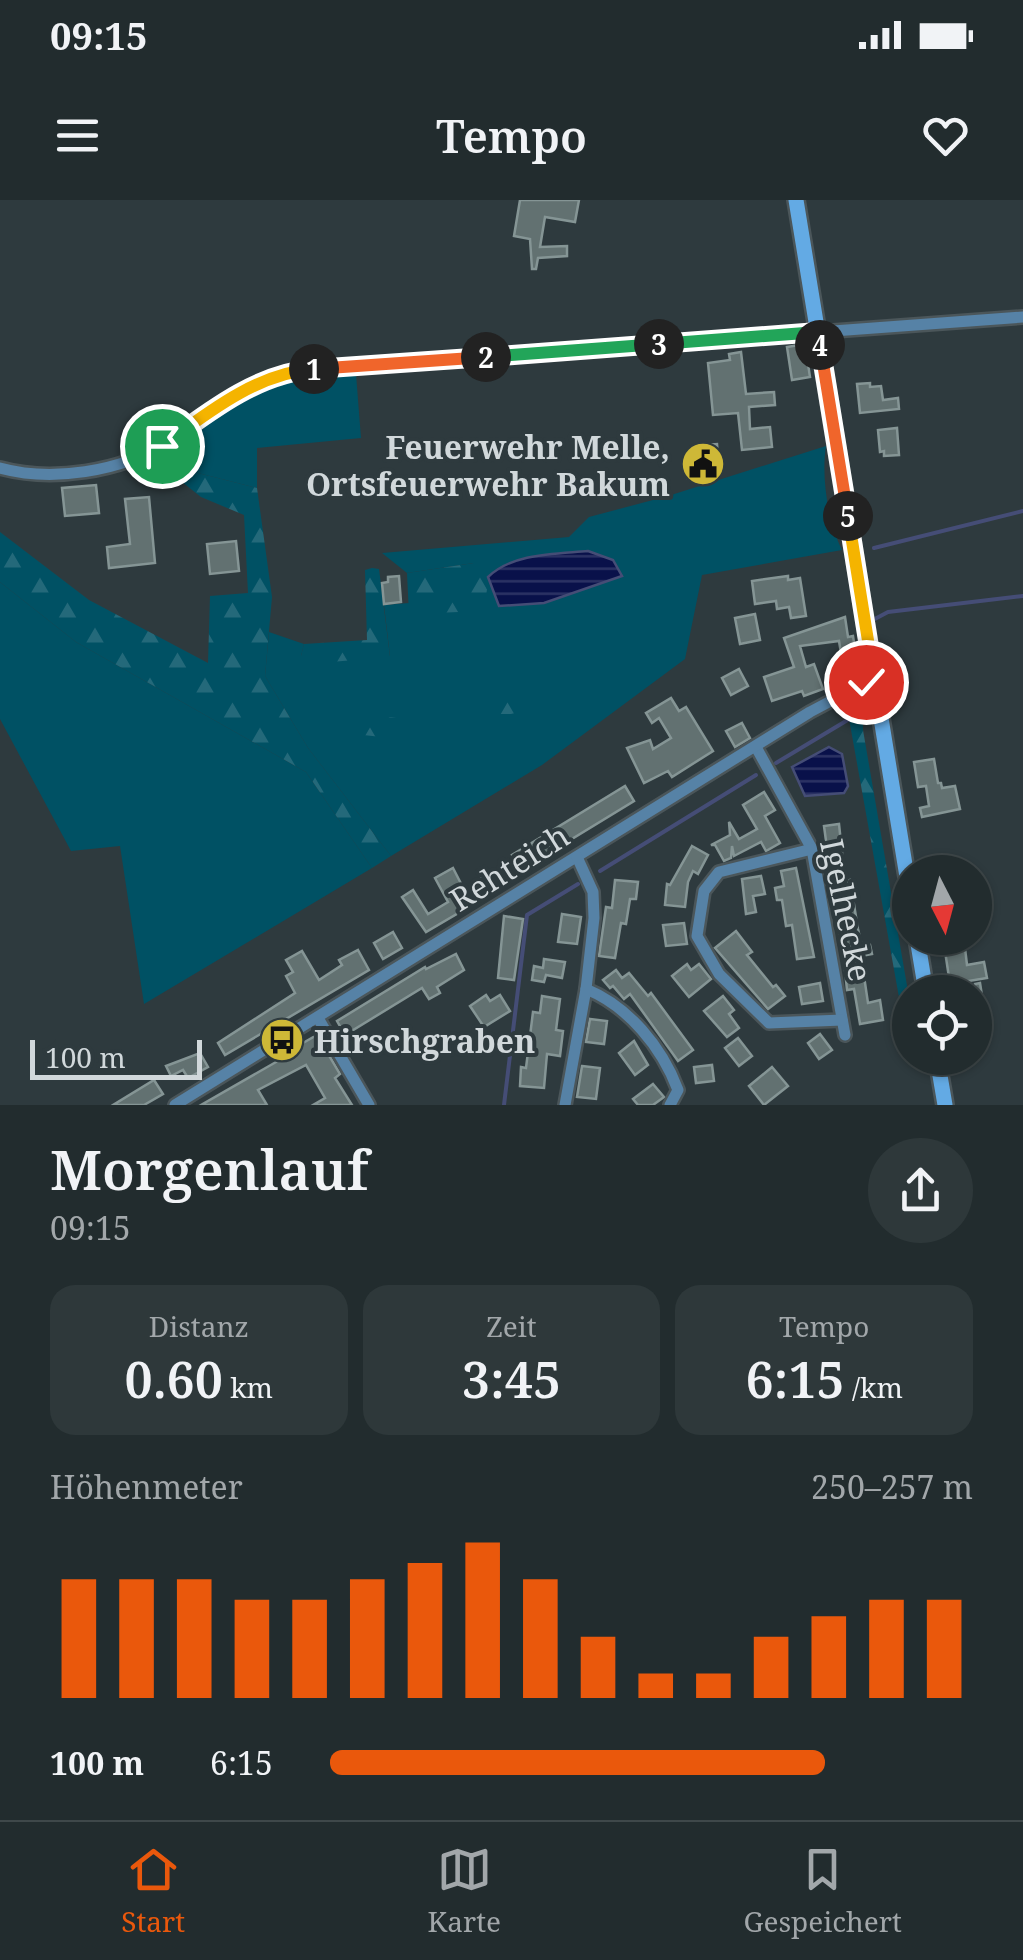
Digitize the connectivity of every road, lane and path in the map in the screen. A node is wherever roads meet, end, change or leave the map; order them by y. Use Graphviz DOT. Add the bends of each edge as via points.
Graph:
graph roads {
  1 [pos="796,200"];
  2 [pos="1023,317"];
  3 [pos="818,332"];
  4 [pos="0,468"];
  5 [pos="874,678"];
  6 [pos="756,747"];
  7 [pos="812,850"];
  8 [pos="903,855"];
  9 [pos="577,857"];
  10 [pos="586,989"];
  11 [pos="318,1018"];
  12 [pos="842,1020"];
  13 [pos="845,1035"];
  14 [pos="940,1075"];
  15 [pos="175,1105"];
  16 [pos="369,1105"];
  17 [pos="565,1105"];
  18 [pos="670,1105"];
  19 [pos="945,1105"];
  1 -- 3 [label="main road"];
  2 -- 3 [label="street"];
  3 -- 4 [label="street" via="293,371 263,380 162,446 105,468 43,474"];
  3 -- 5 [label="main road"];
  5 -- 6 [label="street, Rehteich"];
  5 -- 8 [label="main road"];
  6 -- 7 [label="street, Igelhecke"];
  6 -- 9 [label="street, Rehteich"];
  7 -- 12 [label="street, Igelhecke"];
  7 -- 12 [label="street" via="720,872 704,892 697,936 719,974 770,1023"];
  9 -- 10 [label="street" via="592,892 594,918"];
  9 -- 11 [label="street, Rehteich"];
  10 -- 17 [label="street"];
  10 -- 18 [label="street" via="613,1000 648,1038 678,1090"];
  11 -- 15 [label="street, Rehteich"];
  11 -- 16 [label="street"];
  12 -- 13 [label="street, Igelhecke"];
  14 -- 19 [label="main road"];
}
